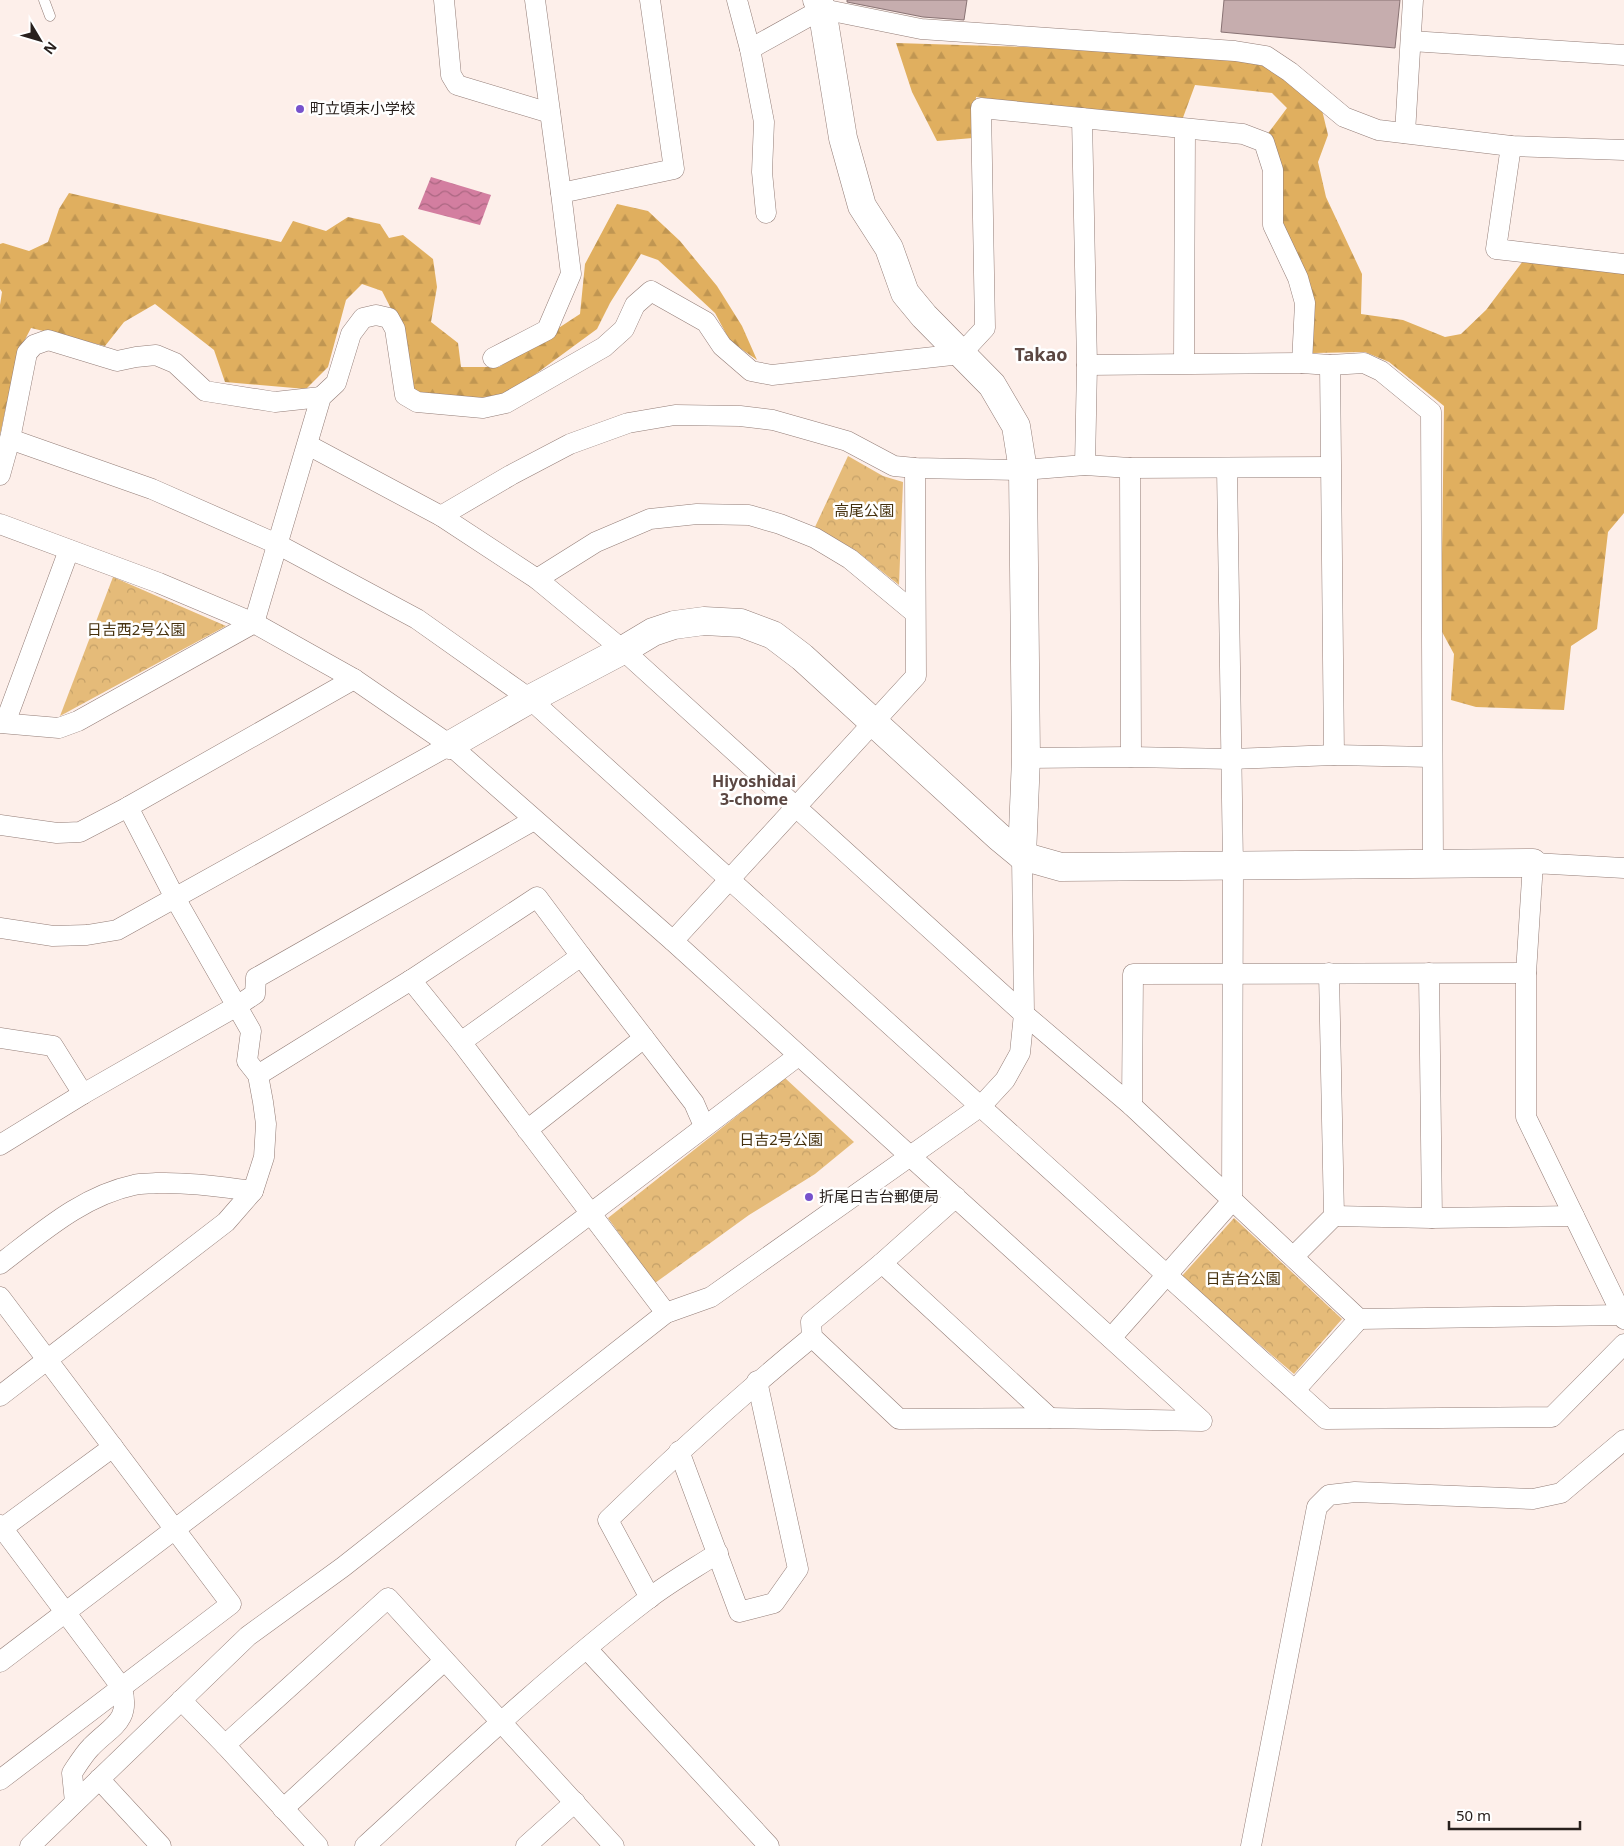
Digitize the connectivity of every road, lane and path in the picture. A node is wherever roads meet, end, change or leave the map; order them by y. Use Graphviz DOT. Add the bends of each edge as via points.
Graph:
graph roads {
  1 [pos="44,0"];
  2 [pos="444,0"];
  3 [pos="535,0"];
  4 [pos="650,0"];
  5 [pos="737,0"];
  6 [pos="1413,0"];
  7 [pos="819,5"];
  8 [pos="50,16"];
  9 [pos="1411,41"];
  10 [pos="750,49"];
  11 [pos="1624,55"];
  12 [pos="550,113"];
  13 [pos="1082,118"];
  14 [pos="1185,129"];
  15 [pos="1405,133"];
  16 [pos="1511,146"];
  17 [pos="1624,150"];
  18 [pos="561,192"];
  19 [pos="766,213"];
  20 [pos="1624,264"];
  21 [pos="960,354"];
  22 [pos="492,358"];
  23 [pos="1184,363"];
  24 [pos="1302,363"];
  25 [pos="1087,365"];
  26 [pos="1330,365"];
  27 [pos="321,396"];
  28 [pos="10,439"];
  29 [pos="308,445"];
  30 [pos="1085,465"];
  31 [pos="1330,467"];
  32 [pos="915,468"];
  33 [pos="1130,468"];
  34 [pos="1227,468"];
  35 [pos="1024,470"];
  36 [pos="0,475"];
  37 [pos="441,516"];
  38 [pos="0,524"];
  39 [pos="278,544"];
  40 [pos="69,550"];
  41 [pos="537,579"];
  42 [pos="915,614"];
  43 [pos="254,623"];
  44 [pos="623,650"];
  45 [pos="354,679"];
  46 [pos="530,699"];
  47 [pos="3,723"];
  48 [pos="874,723"];
  49 [pos="450,745"];
  50 [pos="1334,755"];
  51 [pos="1131,757"];
  52 [pos="1431,757"];
  53 [pos="1026,758"];
  54 [pos="1231,759"];
  55 [pos="128,807"];
  56 [pos="794,807"];
  57 [pos="534,820"];
  58 [pos="0,825"];
  59 [pos="1022,856"];
  60 [pos="1533,863"];
  61 [pos="1433,864"];
  62 [pos="1233,865"];
  63 [pos="1624,868"];
  64 [pos="730,880"];
  65 [pos="175,898"];
  66 [pos="0,928"];
  67 [pos="673,942"];
  68 [pos="581,956"];
  69 [pos="1329,973"];
  70 [pos="1429,973"];
  71 [pos="1526,973"];
  72 [pos="1232,974"];
  73 [pos="411,980"];
  74 [pos="237,1006"];
  75 [pos="1024,1014"];
  76 [pos="0,1038"];
  77 [pos="644,1038"];
  78 [pos="460,1042"];
  79 [pos="798,1056"];
  80 [pos="258,1075"];
  81 [pos="83,1094"];
  82 [pos="981,1106"];
  83 [pos="1132,1106"];
  84 [pos="704,1126"];
  85 [pos="527,1130"];
  86 [pos="0,1145"];
  87 [pos="910,1157"];
  88 [pos="253,1191"];
  89 [pos="956,1197"];
  90 [pos="1232,1201"];
  91 [pos="590,1214"];
  92 [pos="1334,1216"];
  93 [pos="1574,1216"];
  94 [pos="1432,1218"];
  95 [pos="1294,1256"];
  96 [pos="882,1263"];
  97 [pos="0,1264"];
  98 [pos="1166,1276"];
  99 [pos="0,1297"];
  100 [pos="666,1313"];
  101 [pos="1623,1317"];
  102 [pos="1359,1319"];
  103 [pos="812,1337"];
  104 [pos="1111,1338"];
  105 [pos="1624,1344"];
  106 [pos="46,1359"];
  107 [pos="757,1381"];
  108 [pos="1294,1390"];
  109 [pos="0,1396"];
  110 [pos="1050,1418"];
  111 [pos="1624,1440"];
  112 [pos="113,1447"];
  113 [pos="679,1451"];
  114 [pos="1,1528"];
  115 [pos="175,1529"];
  116 [pos="718,1553"];
  117 [pos="650,1598"];
  118 [pos="65,1612"];
  119 [pos="587,1649"];
  120 [pos="444,1661"];
  121 [pos="0,1662"];
  122 [pos="122,1688"];
  123 [pos="181,1700"];
  124 [pos="501,1722"];
  125 [pos="225,1745"];
  126 [pos="100,1779"];
  127 [pos="0,1780"];
  128 [pos="75,1802"];
  129 [pos="575,1802"];
  130 [pos="283,1809"];
  131 [pos="30,1846"];
  132 [pos="161,1846"];
  133 [pos="318,1846"];
  134 [pos="365,1846"];
  135 [pos="526,1846"];
  136 [pos="614,1846"];
  137 [pos="769,1846"];
  138 [pos="1252,1846"];
  1 -- 8 [label="lane"];
  2 -- 12 [label="street" via="451,74 457,85"];
  3 -- 12 [label="street"];
  4 -- 18 [label="street" via="674,169"];
  5 -- 10 [label="street"];
  6 -- 9 [label="street"];
  7 -- 10 [label="street"];
  7 -- 15 [label="street" via="921,29 1235,50 1266,56 1344,117 1378,130"];
  7 -- 21 [label="street" via="843,138 862,206 889,248 904,293"];
  9 -- 11 [label="street"];
  9 -- 15 [label="street"];
  10 -- 19 [label="street" via="764,122 762,172"];
  12 -- 18 [label="street"];
  13 -- 14 [label="street"];
  13 -- 21 [label="street" via="981,108 985,328"];
  13 -- 25 [label="street"];
  14 -- 23 [label="street"];
  14 -- 24 [label="street" via="1243,134 1264,142 1273,170 1273,225 1306,303"];
  15 -- 16 [label="street"];
  16 -- 17 [label="street"];
  16 -- 20 [label="street" via="1496,248"];
  18 -- 22 [label="street" via="571,274 547,330"];
  21 -- 27 [label="street" via="772,375 752,371 722,346 706,322 651,291 635,305 624,329 604,347 506,403 483,408 417,402 406,395 395,329 389,318 376,315 363,318 352,334 336,382"];
  21 -- 35 [label="street" via="992,385 1016,426"];
  23 -- 24 [label="street"];
  23 -- 25 [label="street"];
  24 -- 26 [label="street"];
  25 -- 30 [label="street"];
  26 -- 31 [label="street"];
  26 -- 52 [label="street" via="1364,364 1381,372 1431,412"];
  27 -- 28 [label="street" via="275,402 205,391 175,363 156,355 117,361 48,340 34,345 26,353"];
  27 -- 29 [label="street"];
  28 -- 36 [label="street"];
  28 -- 39 [label="street" via="152,490"];
  29 -- 37 [label="street"];
  29 -- 39 [label="street"];
  30 -- 33 [label="street"];
  30 -- 35 [label="street"];
  31 -- 34 [label="street"];
  31 -- 50 [label="street"];
  32 -- 35 [label="street"];
  32 -- 37 [label="street" via="894,466 847,441 773,420 675,415 628,423 570,444"];
  32 -- 42 [label="street"];
  33 -- 34 [label="street"];
  33 -- 51 [label="street"];
  34 -- 54 [label="street"];
  35 -- 53 [label="street"];
  37 -- 41 [label="street"];
  38 -- 40 [label="street"];
  39 -- 43 [label="street"];
  39 -- 46 [label="street" via="416,619"];
  40 -- 43 [label="street"];
  40 -- 47 [label="street"];
  41 -- 42 [label="street" via="596,542 650,519 697,514 749,515 815,538 850,559"];
  41 -- 44 [label="street"];
  42 -- 48 [label="street" via="916,676"];
  43 -- 45 [label="street"];
  43 -- 47 [label="street" via="78,721 59,728"];
  44 -- 46 [label="street"];
  44 -- 48 [label="street" via="653,632 674,625 704,621 741,623 773,634"];
  44 -- 56 [label="street"];
  45 -- 49 [label="street"];
  45 -- 55 [label="street"];
  46 -- 49 [label="street"];
  46 -- 64 [label="street"];
  48 -- 56 [label="street"];
  48 -- 59 [label="street"];
  49 -- 57 [label="street"];
  49 -- 65 [label="street"];
  50 -- 52 [label="street"];
  50 -- 54 [label="street"];
  51 -- 53 [label="street"];
  51 -- 54 [label="street"];
  52 -- 61 [label="street"];
  53 -- 59 [label="street"];
  54 -- 62 [label="street"];
  55 -- 58 [label="street" via="80,832 57,833"];
  55 -- 65 [label="street"];
  56 -- 64 [label="street"];
  56 -- 75 [label="street"];
  57 -- 67 [label="street"];
  57 -- 74 [label="street" via="256,978 255,994"];
  59 -- 62 [label="street" via="1061,867"];
  59 -- 75 [label="street"];
  60 -- 61 [label="street"];
  60 -- 63 [label="street"];
  60 -- 71 [label="street"];
  61 -- 62 [label="street"];
  62 -- 72 [label="street"];
  64 -- 67 [label="street"];
  64 -- 82 [label="street"];
  65 -- 66 [label="street" via="117,930 53,936"];
  65 -- 74 [label="street"];
  67 -- 79 [label="street"];
  68 -- 73 [label="street" via="537,897"];
  68 -- 77 [label="street"];
  68 -- 78 [label="street"];
  69 -- 70 [label="street"];
  69 -- 72 [label="street"];
  69 -- 92 [label="street"];
  70 -- 71 [label="street"];
  70 -- 94 [label="street"];
  71 -- 93 [label="street" via="1526,1117"];
  72 -- 83 [label="street" via="1133,974"];
  72 -- 90 [label="street"];
  73 -- 78 [label="street"];
  73 -- 80 [label="street"];
  74 -- 80 [label="street" via="251,1031 247,1061"];
  74 -- 81 [label="street"];
  75 -- 82 [label="street" via="1020,1053 1005,1080"];
  75 -- 83 [label="street"];
  76 -- 81 [label="street" via="52,1046"];
  77 -- 84 [label="street" via="694,1103"];
  77 -- 85 [label="street"];
  78 -- 85 [label="street"];
  79 -- 84 [label="street"];
  79 -- 87 [label="street"];
  80 -- 88 [label="street" via="266,1139"];
  81 -- 86 [label="street"];
  82 -- 87 [label="street"];
  82 -- 98 [label="street"];
  83 -- 90 [label="street"];
  84 -- 91 [label="street"];
  85 -- 91 [label="street"];
  87 -- 89 [label="street"];
  87 -- 100 [label="street" via="711,1297"];
  88 -- 97 [label="street" via="171,1182 135,1184 99,1196 62,1217"];
  88 -- 106 [label="street" via="226,1222"];
  89 -- 96 [label="street"];
  89 -- 104 [label="street"];
  90 -- 95 [label="street"];
  90 -- 98 [label="street"];
  91 -- 100 [label="street"];
  91 -- 115 [label="street"];
  92 -- 94 [label="street"];
  92 -- 95 [label="street"];
  93 -- 94 [label="street"];
  93 -- 101 [label="street"];
  95 -- 102 [label="street"];
  96 -- 103 [label="street" via="811,1322"];
  96 -- 110 [label="street"];
  98 -- 104 [label="street"];
  98 -- 108 [label="street"];
  99 -- 106 [label="street"];
  100 -- 123 [label="street" via="343,1568 248,1636"];
  101 -- 102 [label="street"];
  102 -- 108 [label="street"];
  103 -- 107 [label="street"];
  103 -- 110 [label="street" via="899,1419"];
  104 -- 110 [label="street" via="1202,1421"];
  105 -- 108 [label="street" via="1552,1417 1326,1419"];
  106 -- 109 [label="street"];
  106 -- 112 [label="street"];
  107 -- 113 [label="street"];
  107 -- 116 [label="street" via="798,1569 774,1603 739,1612"];
  111 -- 138 [label="street" via="1561,1493 1533,1499 1355,1492 1329,1495 1317,1507"];
  112 -- 114 [label="street"];
  112 -- 115 [label="street"];
  113 -- 116 [label="street"];
  113 -- 117 [label="street" via="608,1520"];
  114 -- 118 [label="street"];
  115 -- 118 [label="street"];
  115 -- 122 [label="street" via="231,1604"];
  116 -- 117 [label="street"];
  117 -- 119 [label="street"];
  118 -- 121 [label="street"];
  118 -- 122 [label="street"];
  119 -- 124 [label="street"];
  119 -- 137 [label="street"];
  120 -- 124 [label="street"];
  120 -- 125 [label="street" via="388,1598"];
  120 -- 130 [label="street"];
  122 -- 127 [label="street"];
  122 -- 128 [label="street" via="126,1702 118,1723 91,1747 72,1773"];
  123 -- 125 [label="street"];
  123 -- 126 [label="street"];
  124 -- 129 [label="street"];
  124 -- 134 [label="street"];
  125 -- 130 [label="street"];
  126 -- 128 [label="street"];
  126 -- 132 [label="street"];
  128 -- 131 [label="street"];
  129 -- 135 [label="street"];
  129 -- 136 [label="street"];
  130 -- 133 [label="street"];
}
